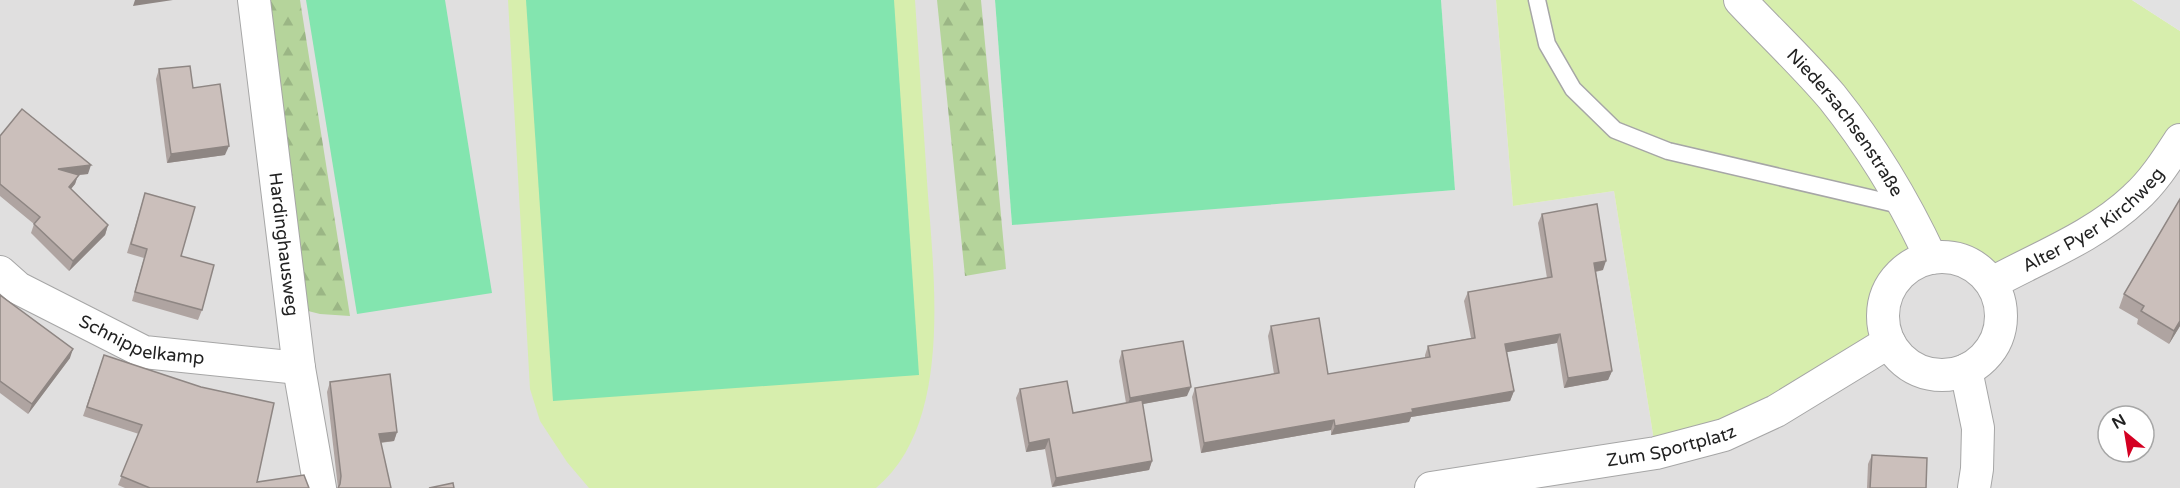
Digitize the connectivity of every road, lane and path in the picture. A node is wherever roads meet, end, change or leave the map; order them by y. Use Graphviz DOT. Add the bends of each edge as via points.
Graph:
graph roads {
  1 [pos="254,0"];
  2 [pos="1537,0"];
  3 [pos="1740,0"];
  4 [pos="2180,140"];
  5 [pos="1907,206"];
  6 [pos="1931,258"];
  7 [pos="0,272"];
  8 [pos="1992,283"];
  9 [pos="1889,342"];
  10 [pos="299,368"];
  11 [pos="1966,370"];
  12 [pos="1468,485"];
  13 [pos="320,488"];
  14 [pos="1431,488"];
  15 [pos="1974,488"];
  1 -- 10 [label="street, Hardinghausweg"];
  2 -- 5 [label="lane" via="1547,44 1573,89 1615,130 1668,151"];
  3 -- 5 [label="street, Niedersachsenstraße" via="1831,97 1871,149"];
  4 -- 8 [label="street, Alter Pyer Kirchweg" via="2136,198 2100,226"];
  5 -- 6 [label="street, Niedersachsenstraße"];
  6 -- 8 [label="street" via="1957,258 1975,266"];
  6 -- 9 [label="street" via="1904,271 1887,294 1884,322"];
  7 -- 10 [label="street, Schnippelkamp" via="18,288 144,352"];
  8 -- 11 [label="street" via="2000,302 2001,322 1995,342 1984,358"];
  9 -- 11 [label="street" via="1899,357 1914,368 1949,375"];
  9 -- 12 [label="street, Zum Sportplatz" via="1776,411 1724,435 1656,453"];
  10 -- 13 [label="street, Hardinghausweg"];
  11 -- 15 [label="street" via="1978,428"];
  12 -- 14 [label="street, Zum Sportplatz"];
}
